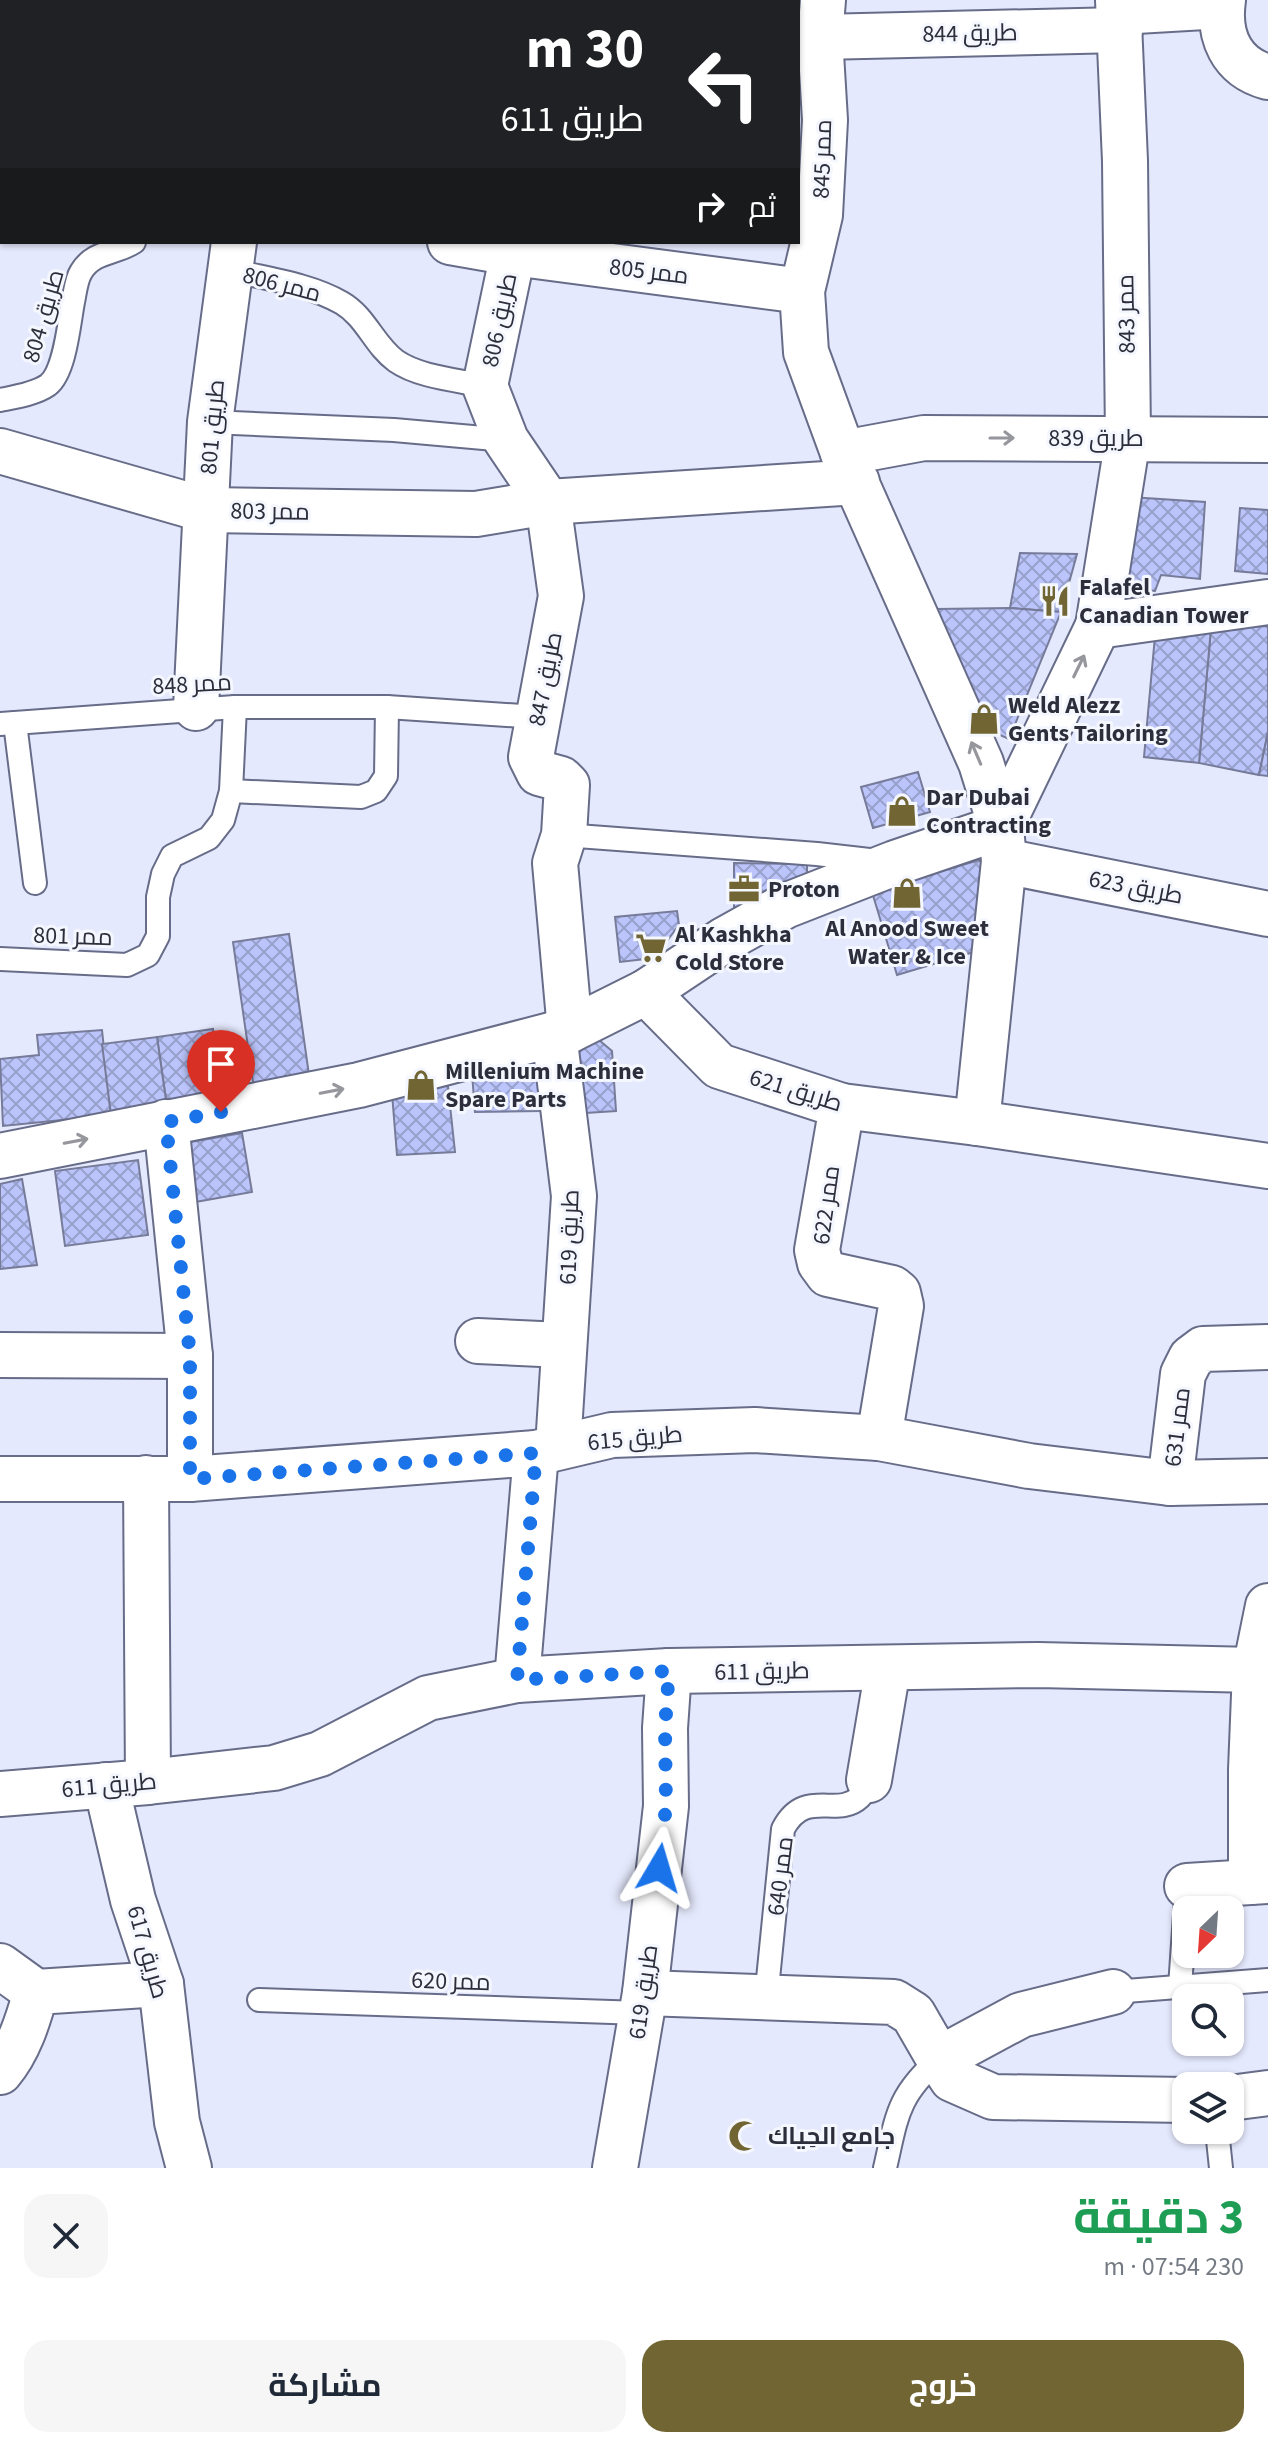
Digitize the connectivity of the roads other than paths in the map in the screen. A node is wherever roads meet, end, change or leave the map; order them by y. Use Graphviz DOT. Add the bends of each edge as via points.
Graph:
graph roads {
  1 [pos="1223,3"];
  2 [pos="1119,14"];
  3 [pos="822,19"];
  4 [pos="1268,77"];
  5 [pos="812,118"];
  6 [pos="131,244"];
  7 [pos="471,244"];
  8 [pos="513,253"];
  9 [pos="232,256"];
  10 [pos="802,291"];
  11 [pos="485,386"];
  12 [pos="0,400"];
  13 [pos="210,422"];
  14 [pos="1128,438"];
  15 [pos="506,440"];
  16 [pos="1268,440"];
  17 [pos="0,451"];
  18 [pos="850,468"];
  19 [pos="548,502"];
  20 [pos="206,510"];
  21 [pos="1268,602"];
  22 [pos="1098,626"];
  23 [pos="387,707"];
  24 [pos="216,708"];
  25 [pos="537,717"];
  26 [pos="7,723"];
  27 [pos="231,791"];
  28 [pos="564,835"];
  29 [pos="1002,844"];
  30 [pos="895,863"];
  31 [pos="35,883"];
  32 [pos="1268,914"];
  33 [pos="0,959"];
  34 [pos="646,992"];
  35 [pos="562,1032"];
  36 [pos="842,1106"];
  37 [pos="166,1122"];
  38 [pos="977,1123"];
  39 [pos="0,1156"];
  40 [pos="1268,1166"];
  41 [pos="478,1341"];
  42 [pos="563,1345"];
  43 [pos="1268,1347"];
  44 [pos="0,1355"];
  45 [pos="190,1356"];
  46 [pos="879,1438"];
  47 [pos="547,1450"];
  48 [pos="146,1478"];
  49 [pos="0,1479"];
  50 [pos="190,1479"];
  51 [pos="1268,1481"];
  52 [pos="1170,1483"];
  53 [pos="1268,1606"];
  54 [pos="888,1668"];
  55 [pos="1255,1670"];
  56 [pos="669,1671"];
  57 [pos="517,1680"];
  58 [pos="1260,1768"];
  59 [pos="869,1780"];
  60 [pos="148,1782"];
  61 [pos="106,1785"];
  62 [pos="0,1794"];
  63 [pos="1260,1881"];
  64 [pos="1187,1886"];
  65 [pos="0,1966"];
  66 [pos="1268,1980"];
  67 [pos="161,1984"];
  68 [pos="1180,1984"];
  69 [pos="1218,1984"];
  70 [pos="1172,1988"];
  71 [pos="36,1992"];
  72 [pos="1113,1992"];
  73 [pos="766,1999"];
  74 [pos="259,2000"];
  75 [pos="643,2003"];
  76 [pos="939,2059"];
  77 [pos="0,2072"];
  78 [pos="1268,2093"];
  79 [pos="1244,2096"];
  80 [pos="1172,2100"];
  81 [pos="1218,2144"];
  82 [pos="189,2168"];
  83 [pos="615,2168"];
  84 [pos="885,2168"];
  85 [pos="1221,2168"];
  1 -- 2 [label="street, طريق 844"];
  1 -- 4 [label="street" via="1225,42 1235,59"];
  2 -- 3 [label="street, طريق 844"];
  2 -- 14 [label="street, ممر 843"];
  3 -- 5 [label="street, ممر 845"];
  5 -- 10 [label="street, ممر 845" via="820,215"];
  6 -- 12 [label="lane, طريق 804" via="93,258 79,273 59,370 48,385"];
  7 -- 8 [label="street, ممر 805"];
  8 -- 10 [label="street, ممر 805"];
  8 -- 11 [label="street, طريق 806"];
  9 -- 11 [label="lane, ممر 806" via="322,292 363,319 397,362"];
  9 -- 13 [label="street, طريق 801"];
  10 -- 18 [label="street, ممر 845" via="806,352"];
  11 -- 15 [label="street"];
  13 -- 15 [label="lane"];
  13 -- 20 [label="street, طريق 801"];
  14 -- 16 [label="street, طريق 839"];
  18 -- 14 [label="street, طريق 839, one-way" via="924,438"];
  14 -- 22 [label="street, ممر 843"];
  15 -- 19 [label="street"];
  17 -- 20 [label="street, ممر 803"];
  18 -- 19 [label="street, ممر 803"];
  29 -- 18 [label="street, ممر 845, one-way" via="981,763"];
  19 -- 20 [label="street, ممر 803" via="476,514"];
  19 -- 25 [label="street, طريق 847" via="561,596"];
  20 -- 24 [label="street, طريق 801"];
  21 -- 22 [label="street"];
  29 -- 22 [label="street, ممر 843, one-way"];
  23 -- 24 [label="lane, ممر 848"];
  23 -- 25 [label="lane, ممر 848"];
  23 -- 27 [label="lane" via="386,776 376,791 361,797"];
  24 -- 26 [label="lane, ممر 848"];
  24 -- 27 [label="lane, ممر 801"];
  25 -- 28 [label="street, طريق 847" via="531,757 539,773 567,785"];
  26 -- 31 [label="lane"];
  27 -- 33 [label="lane, ممر 801" via="223,820 209,838 172,856 167,865 158,897 158,936 148,955 127,965"];
  28 -- 30 [label="lane"];
  28 -- 35 [label="street, طريق 847" via="555,863"];
  29 -- 30 [label="street"];
  29 -- 32 [label="street, طريق 623"];
  29 -- 38 [label="street"];
  30 -- 34 [label="street" via="785,906"];
  34 -- 35 [label="street"];
  34 -- 36 [label="street, طريق 621" via="719,1066"];
  37 -- 35 [label="street, one-way" via="359,1085"];
  35 -- 42 [label="street, طريق 619" via="574,1196"];
  36 -- 38 [label="street, طريق 621"];
  36 -- 46 [label="street, ممر 622" via="817,1250 828,1274 898,1293 901,1306"];
  39 -- 37 [label="street, one-way"];
  37 -- 45 [label="street"];
  38 -- 40 [label="street, طريق 621"];
  41 -- 42 [label="street"];
  42 -- 47 [label="street, طريق 619"];
  43 -- 52 [label="street, ممر 631" via="1203,1349 1191,1358 1183,1374"];
  44 -- 45 [label="street"];
  45 -- 50 [label="street"];
  46 -- 47 [label="street, طريق 615" via="755,1430 612,1435"];
  46 -- 52 [label="street, طريق 615" via="1029,1466"];
  47 -- 50 [label="street, طريق 615"];
  47 -- 57 [label="street, طريق 619"];
  48 -- 49 [label="street, طريق 615"];
  48 -- 50 [label="street, طريق 615"];
  48 -- 60 [label="street"];
  51 -- 52 [label="street, طريق 615"];
  53 -- 55 [label="street"];
  54 -- 55 [label="street, طريق 611"];
  54 -- 56 [label="street, طريق 611"];
  54 -- 59 [label="street, ممر 640"];
  55 -- 58 [label="street"];
  56 -- 57 [label="street, طريق 611"];
  56 -- 75 [label="street, طريق 619" via="666,1806"];
  57 -- 60 [label="street, طريق 611" via="428,1698 298,1763"];
  58 -- 63 [label="street"];
  59 -- 73 [label="lane, ممر 640" via="860,1797 845,1804 805,1807 790,1815 783,1829"];
  60 -- 61 [label="street, طريق 611"];
  61 -- 62 [label="street, طريق 611"];
  61 -- 67 [label="street, طريق 617" via="133,1900"];
  63 -- 64 [label="street"];
  64 -- 68 [label="lane"];
  65 -- 71 [label="street"];
  66 -- 69 [label="lane"];
  67 -- 71 [label="street"];
  67 -- 82 [label="street, طريق 617" via="177,2122"];
  70 -- 72 [label="lane"];
  71 -- 77 [label="street" via="26,2027"];
  72 -- 76 [label="street" via="1021,2015"];
  73 -- 75 [label="street"];
  73 -- 76 [label="street" via="894,2002 913,2014"];
  74 -- 75 [label="lane, ممر 620"];
  75 -- 83 [label="street, طريق 619"];
  76 -- 80 [label="street" via="952,2079 993,2097"];
  76 -- 84 [label="lane" via="901,2102"];
  78 -- 79 [label="street"];
  81 -- 85 [label="lane"];
}
